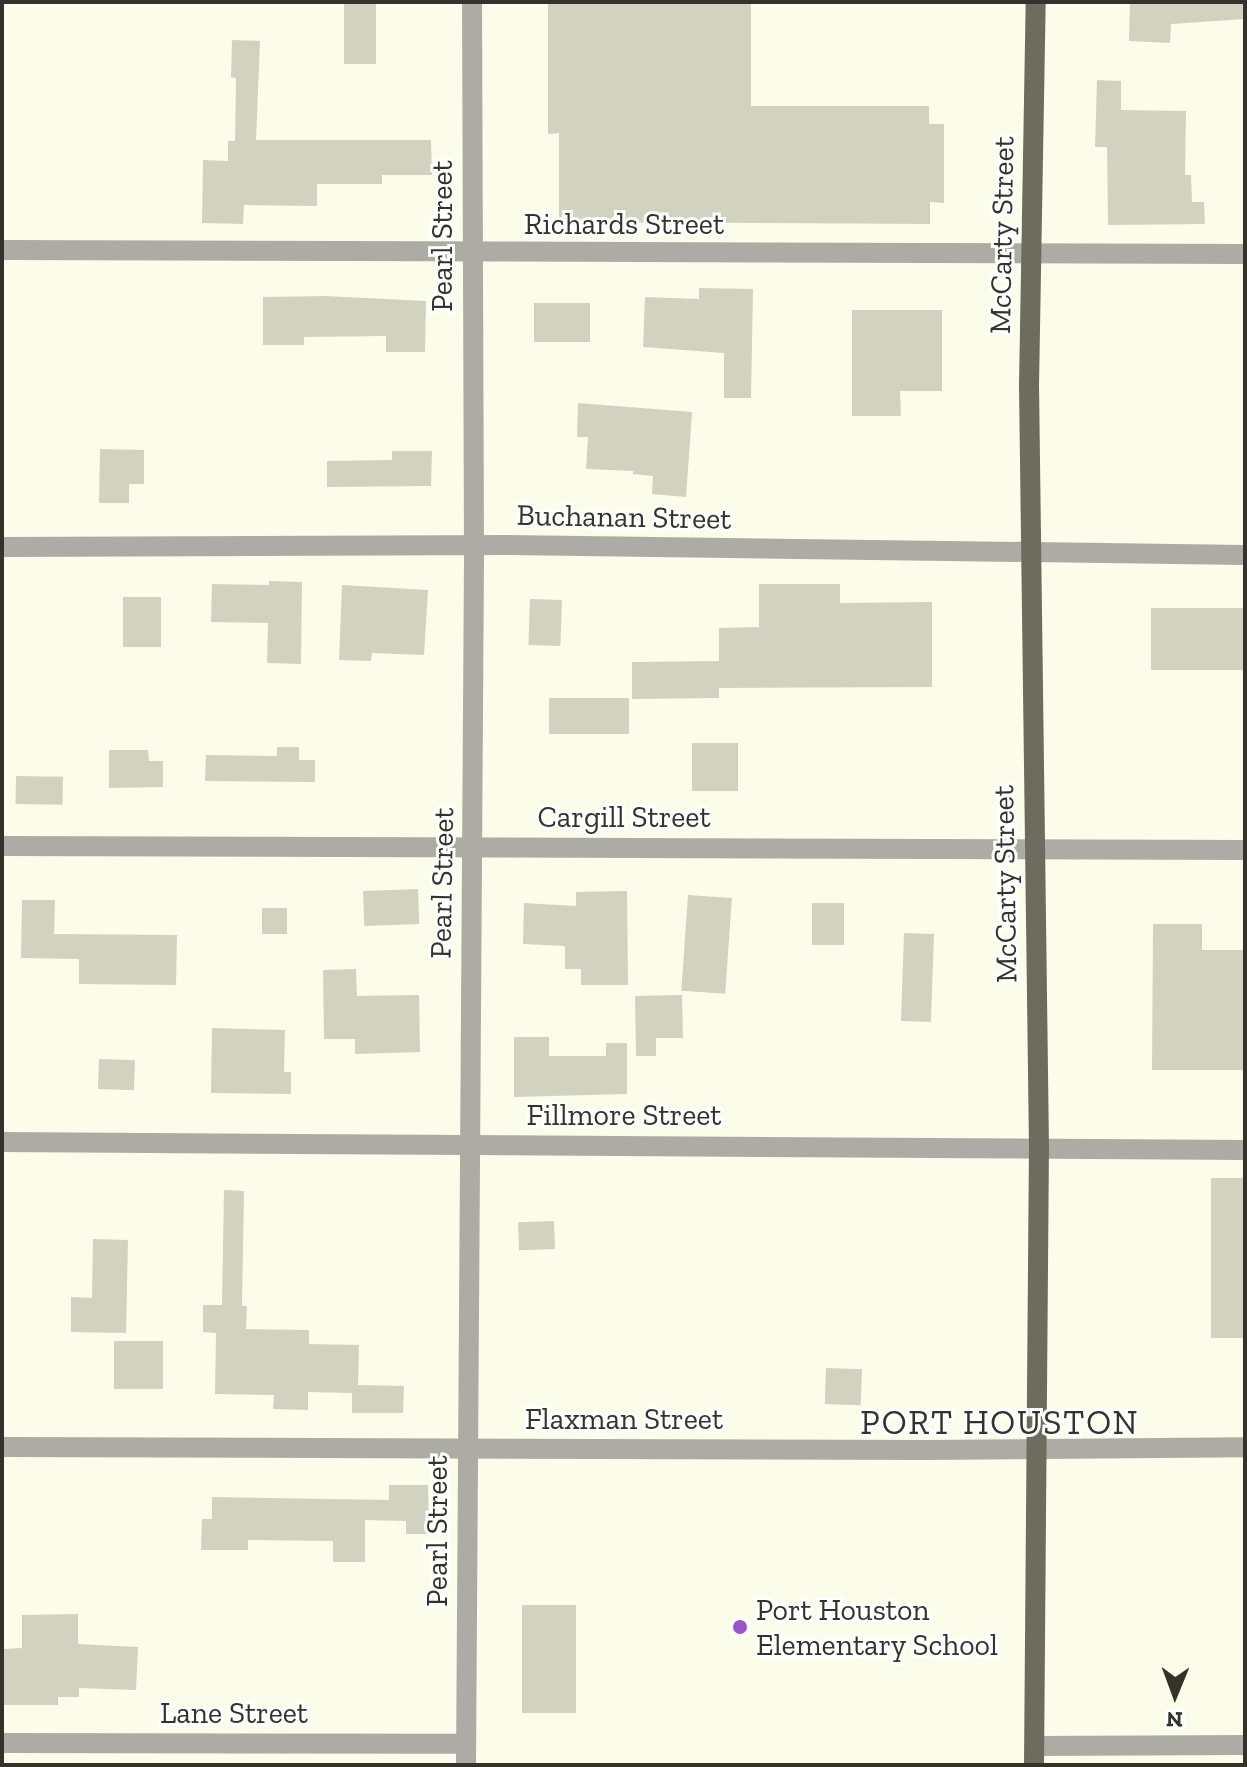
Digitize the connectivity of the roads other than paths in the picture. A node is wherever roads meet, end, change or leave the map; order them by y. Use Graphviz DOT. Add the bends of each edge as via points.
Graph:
graph roads {
  1 [pos="472,2"];
  2 [pos="1036,2"];
  3 [pos="2,250"];
  4 [pos="472,253"];
  5 [pos="1245,254"];
  6 [pos="1033,255"];
  7 [pos="474,545"];
  8 [pos="2,547"];
  9 [pos="1031,553"];
  10 [pos="1245,555"];
  11 [pos="2,846"];
  12 [pos="472,847"];
  13 [pos="1035,848"];
  14 [pos="1245,850"];
  15 [pos="2,1142"];
  16 [pos="468,1144"];
  17 [pos="1039,1148"];
  18 [pos="1245,1150"];
  19 [pos="2,1447"];
  20 [pos="1245,1447"];
  21 [pos="467,1448"];
  22 [pos="1040,1448"];
  23 [pos="2,1743"];
  24 [pos="1245,1745"];
  25 [pos="466,1754"];
  26 [pos="1034,1755"];
  1 -- 4 [label="street, Pearl Street"];
  2 -- 6 [label="main road, McCarty Street"];
  3 -- 4 [label="street, Richards Street"];
  4 -- 6 [label="street, Richards Street"];
  4 -- 7 [label="street, Pearl Street"];
  5 -- 6 [label="street, Richards Street"];
  6 -- 9 [label="main road, McCarty Street"];
  7 -- 8 [label="street, Buchanan Street"];
  7 -- 9 [label="street, Buchanan Street"];
  7 -- 12 [label="street, Pearl Street"];
  9 -- 10 [label="street, Buchanan Street"];
  9 -- 13 [label="main road, McCarty Street"];
  11 -- 12 [label="street, Cargill Street"];
  12 -- 13 [label="street, Cargill Street"];
  12 -- 16 [label="street, Pearl Street"];
  13 -- 14 [label="street, Cargill Street"];
  13 -- 17 [label="main road, McCarty Street"];
  15 -- 16 [label="street, Fillmore Street"];
  16 -- 17 [label="street, Fillmore Street"];
  16 -- 21 [label="street, Pearl Street"];
  17 -- 18 [label="street, Fillmore Street"];
  17 -- 22 [label="main road, McCarty Street"];
  19 -- 21 [label="street, Flaxman Street"];
  20 -- 22 [label="street, Flaxman Street"];
  21 -- 22 [label="street, Flaxman Street"];
  21 -- 25 [label="street, Pearl Street"];
  22 -- 26 [label="main road, McCarty Street"];
  23 -- 25 [label="street, Lane Street"];
  24 -- 26 [label="street"];
}
